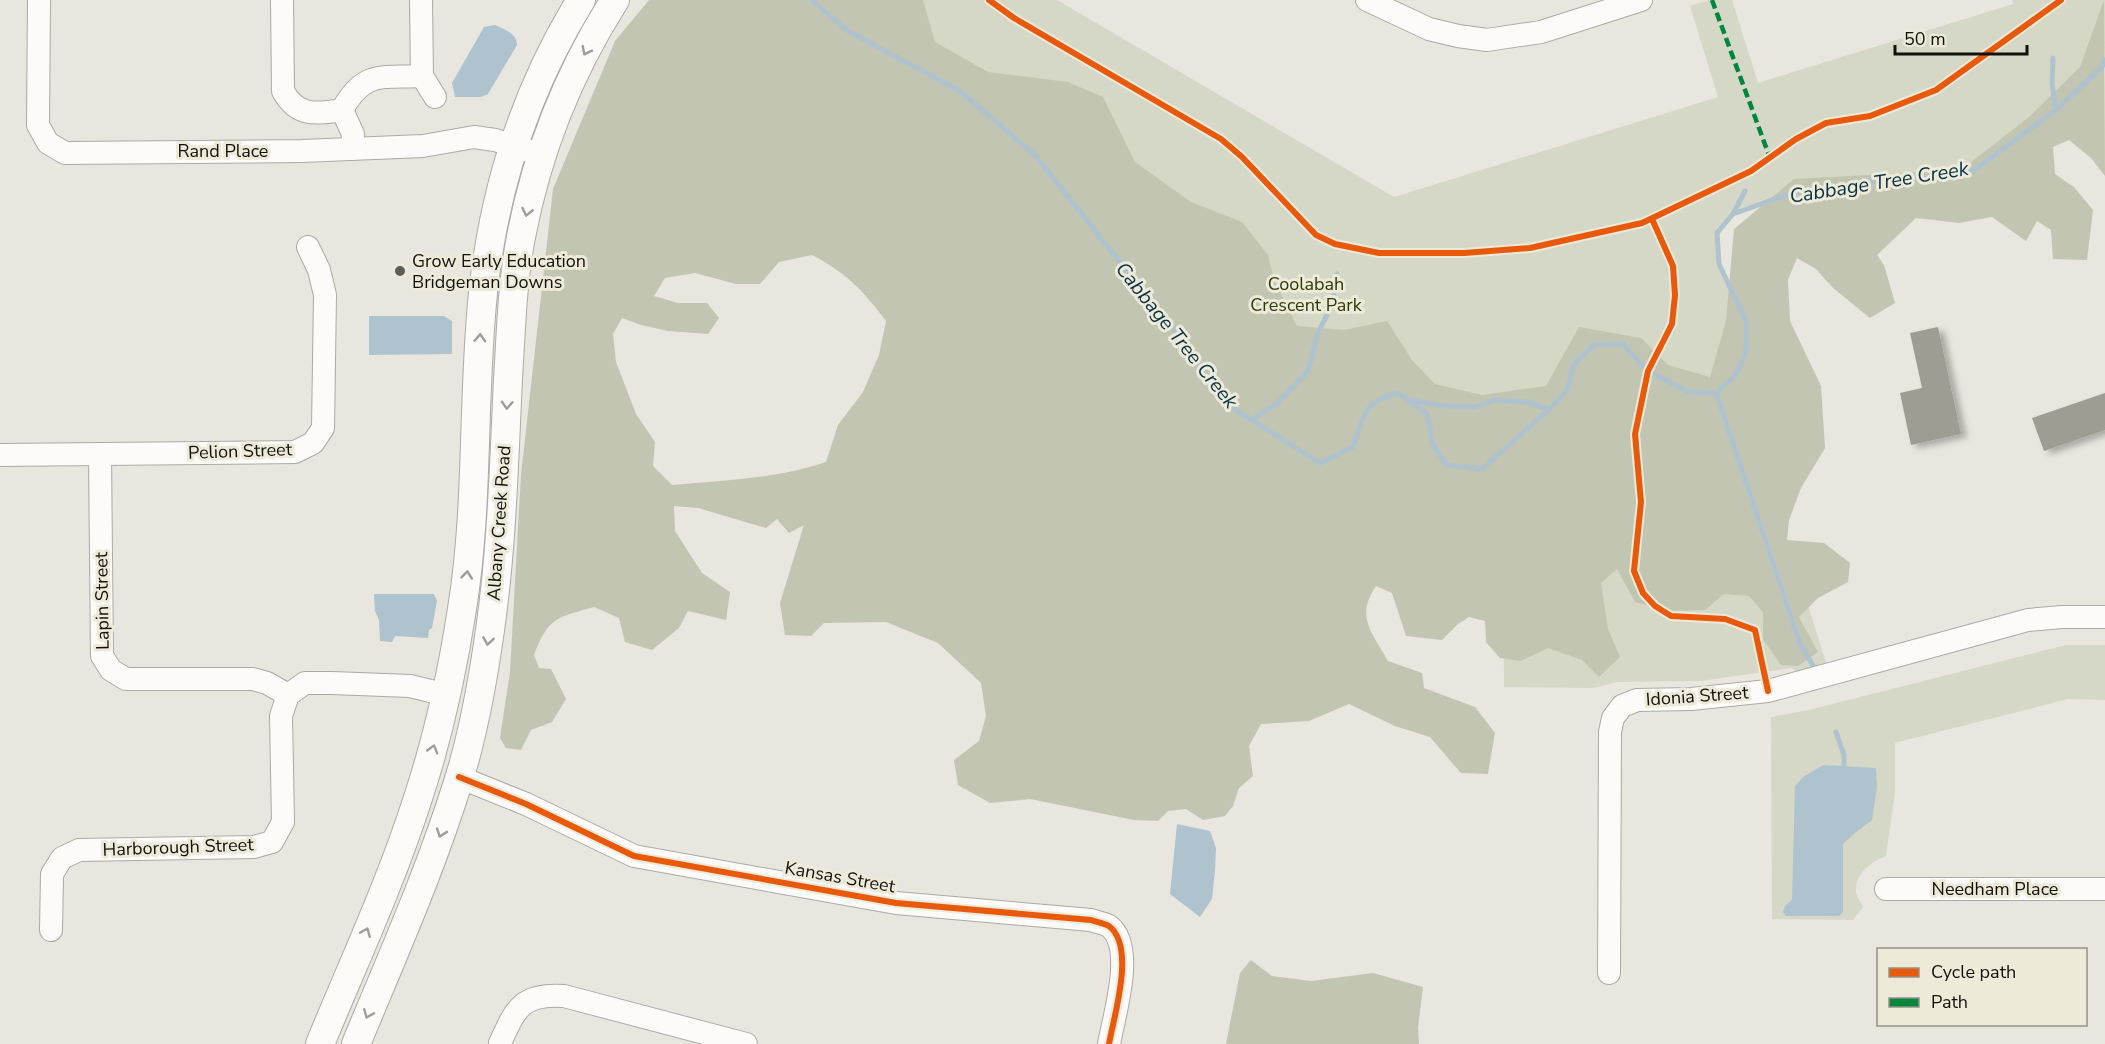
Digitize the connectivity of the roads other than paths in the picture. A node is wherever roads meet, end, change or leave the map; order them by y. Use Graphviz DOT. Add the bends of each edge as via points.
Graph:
graph roads {
  1 [pos="39,0"];
  2 [pos="282,0"];
  3 [pos="421,0"];
  4 [pos="580,0"];
  5 [pos="615,0"];
  6 [pos="1367,0"];
  7 [pos="1641,0"];
  8 [pos="422,75"];
  9 [pos="435,97"];
  10 [pos="342,110"];
  11 [pos="513,146"];
  12 [pos="352,149"];
  13 [pos="542,155"];
  14 [pos="308,247"];
  15 [pos="0,455"];
  16 [pos="100,455"];
  17 [pos="2105,617"];
  18 [pos="288,695"];
  19 [pos="447,695"];
  20 [pos="459,777"];
  21 [pos="1886,889"];
  22 [pos="2105,889"];
  23 [pos="51,930"];
  24 [pos="1609,973"];
  25 [pos="500,1043"];
  26 [pos="320,1044"];
  27 [pos="356,1044"];
  28 [pos="747,1044"];
  29 [pos="1109,1044"];
  1 -- 12 [label="street, Rand Place" via="38,125 48,143 65,153"];
  2 -- 10 [label="street" via="283,91 304,112"];
  3 -- 8 [label="street"];
  4 -- 11 [label="main road, Albany Creek Road" via="548,58"];
  5 -- 13 [label="main road, Albany Creek Road, one-way" via="565,93"];
  6 -- 7 [label="street" via="1429,29 1487,40 1541,32"];
  8 -- 9 [label="street"];
  8 -- 10 [label="street" via="367,80 350,95"];
  10 -- 12 [label="street" via="352,134"];
  11 -- 12 [label="street, Rand Place" via="474,137 423,146"];
  11 -- 13 [label="street, Rand Place"];
  19 -- 11 [label="main road, Albany Creek Road, one-way" via="468,567 486,265"];
  13 -- 20 [label="main road, Albany Creek Road, one-way" via="516,268 490,630 476,712"];
  14 -- 16 [label="street, Pelion Street" via="325,295 322,428 313,443 295,452"];
  15 -- 16 [label="street, Pelion Street"];
  16 -- 18 [label="street, Lapin Street" via="102,656 111,670 126,679 253,679 267,682"];
  17 -- 24 [label="street, Idonia Street" via="2028,620 1768,691 1637,700 1622,706 1613,718 1610,732"];
  18 -- 19 [label="street" via="305,683 410,686"];
  18 -- 23 [label="street, Harborough Street" via="281,716 284,822 272,842 254,847 79,850 62,858 52,874"];
  26 -- 19 [label="main road, Albany Creek Road, one-way" via="406,833"];
  20 -- 27 [label="main road, Albany Creek Road, one-way" via="427,869"];
  20 -- 29 [label="street, Kansas Street" via="634,856 896,903 1091,920 1108,925 1120,940 1123,968"];
  21 -- 22 [label="street, Needham Place"];
  25 -- 28 [label="street" via="519,1008 545,995 564,996"];
}
